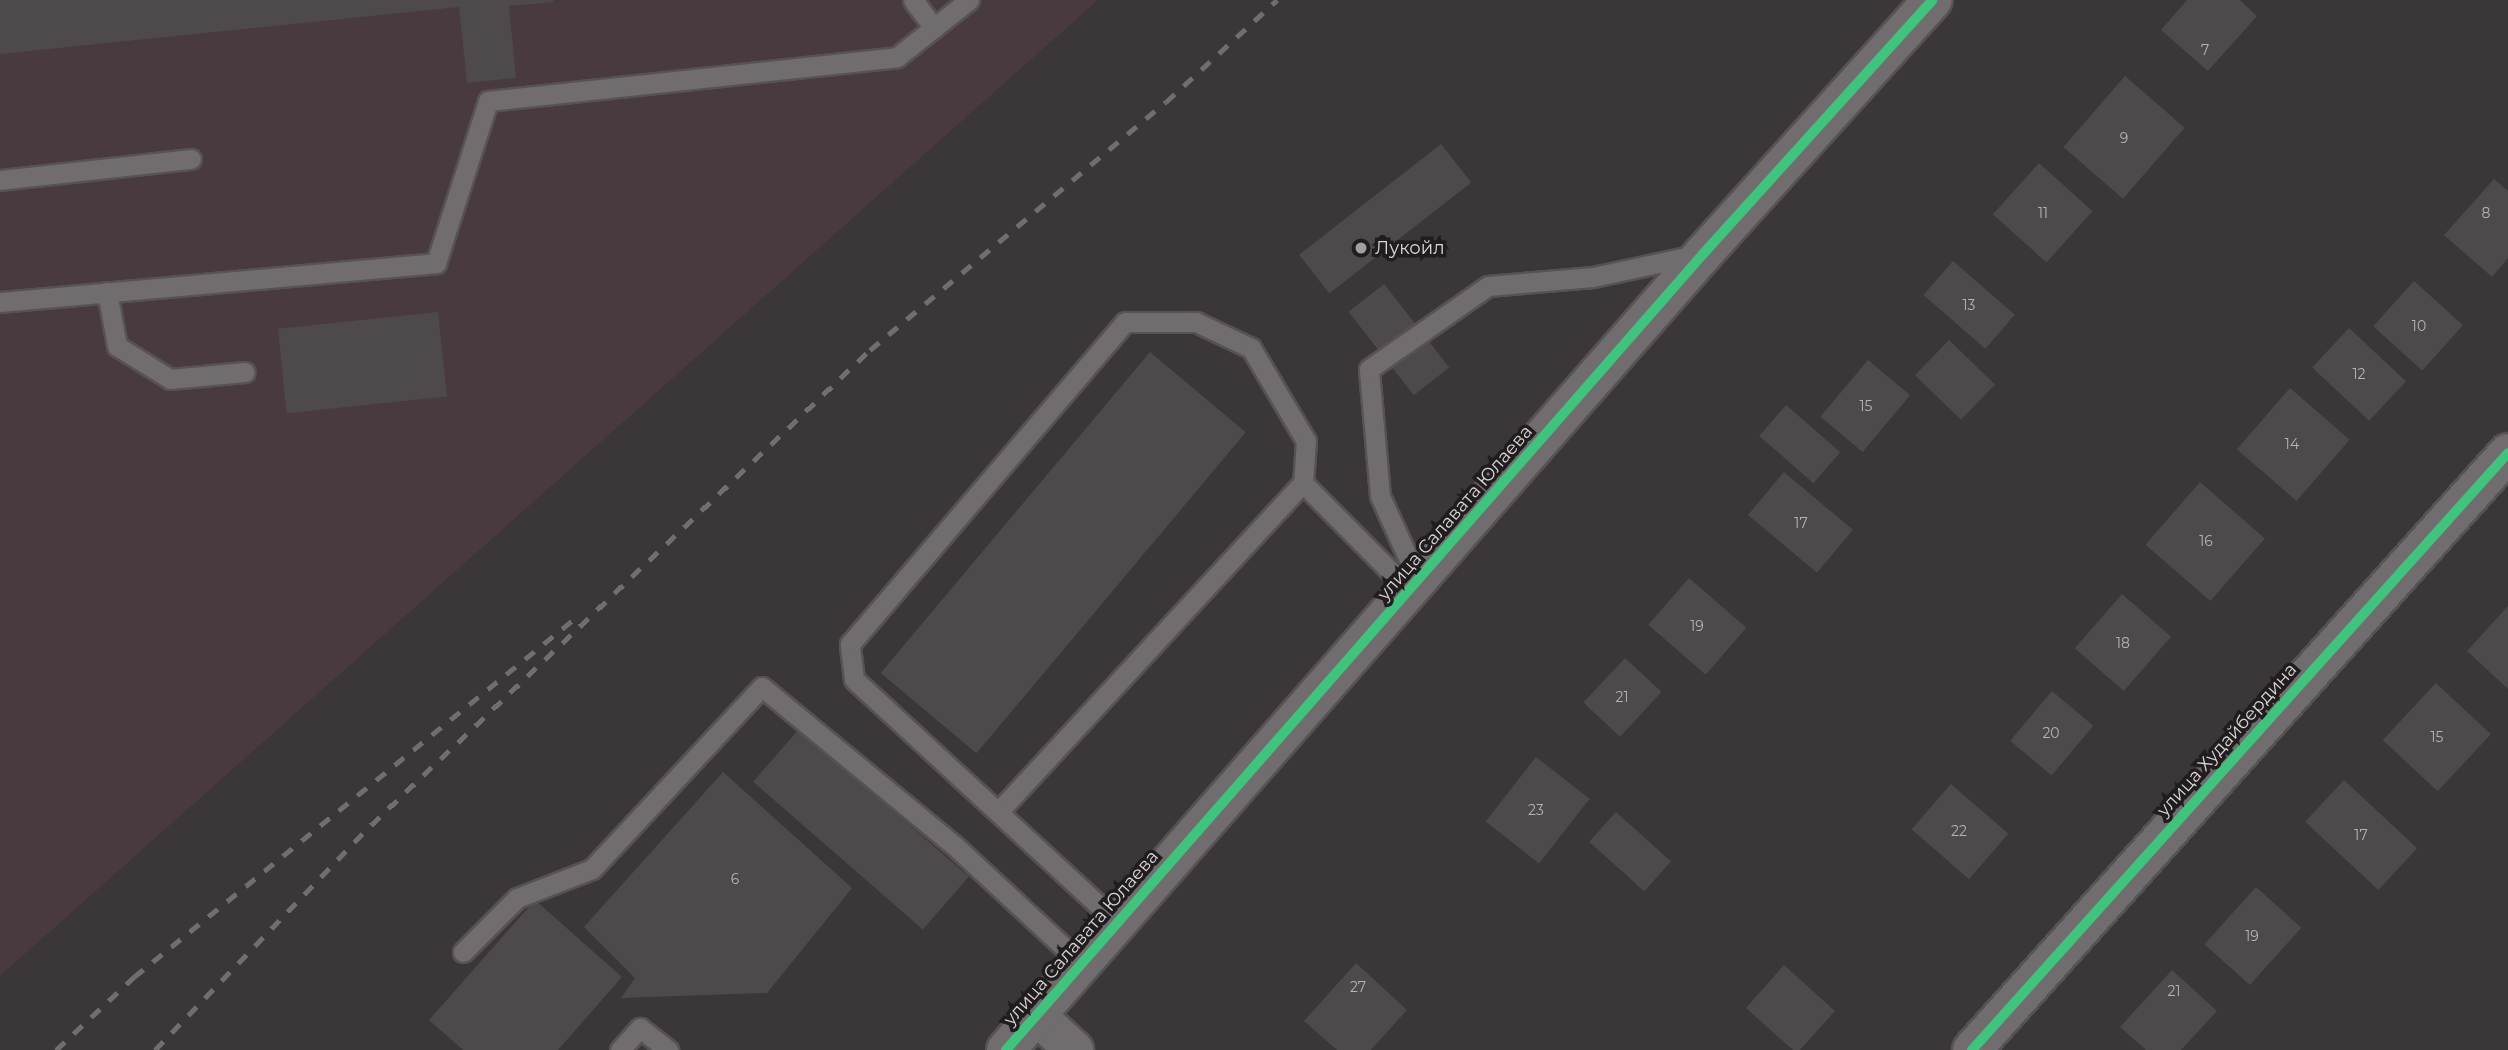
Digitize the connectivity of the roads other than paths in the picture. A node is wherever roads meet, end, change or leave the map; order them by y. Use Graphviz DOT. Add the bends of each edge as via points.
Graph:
graph roads {
  1 [pos="913,0"];
  2 [pos="969,0"];
  3 [pos="1933,0"];
  4 [pos="934,28"];
  5 [pos="191,159"];
  6 [pos="0,180"];
  7 [pos="1704,253"];
  8 [pos="107,292"];
  9 [pos="0,302"];
  10 [pos="245,373"];
  11 [pos="2508,453"];
  12 [pos="1303,483"];
  13 [pos="1415,586"];
  14 [pos="998,812"];
  15 [pos="1118,923"];
  16 [pos="463,952"];
  17 [pos="1082,964"];
  18 [pos="1036,1016"];
  19 [pos="620,1050"];
  20 [pos="668,1050"];
  21 [pos="1006,1050"];
  22 [pos="1074,1050"];
  23 [pos="1972,1050"];
  1 -- 4 [label="lane"];
  2 -- 4 [label="lane"];
  3 -- 7 [label="street, улица Салавата Юлаева"];
  4 -- 8 [label="lane" via="897,57 488,101 436,263"];
  5 -- 6 [label="lane"];
  7 -- 13 [label="street, улица Салавата Юлаева"];
  7 -- 13 [label="lane" via="1592,277 1488,286 1369,369 1380,496"];
  8 -- 9 [label="lane"];
  8 -- 10 [label="lane" via="117,346 170,379"];
  11 -- 23 [label="street, улица Худайбердина"];
  12 -- 13 [label="lane"];
  12 -- 14 [label="lane"];
  12 -- 14 [label="lane" via="1306,441 1251,348 1196,322 1125,322 850,644 854,679"];
  13 -- 15 [label="street, улица Салавата Юлаева"];
  14 -- 15 [label="lane"];
  15 -- 17 [label="street, улица Салавата Юлаева"];
  16 -- 17 [label="lane" via="517,898 592,869 762,687 956,847"];
  17 -- 18 [label="street, улица Салавата Юлаева"];
  18 -- 21 [label="street, улица Салавата Юлаева"];
  18 -- 22 [label="street"];
  19 -- 20 [label="lane" via="640,1028"];
}
